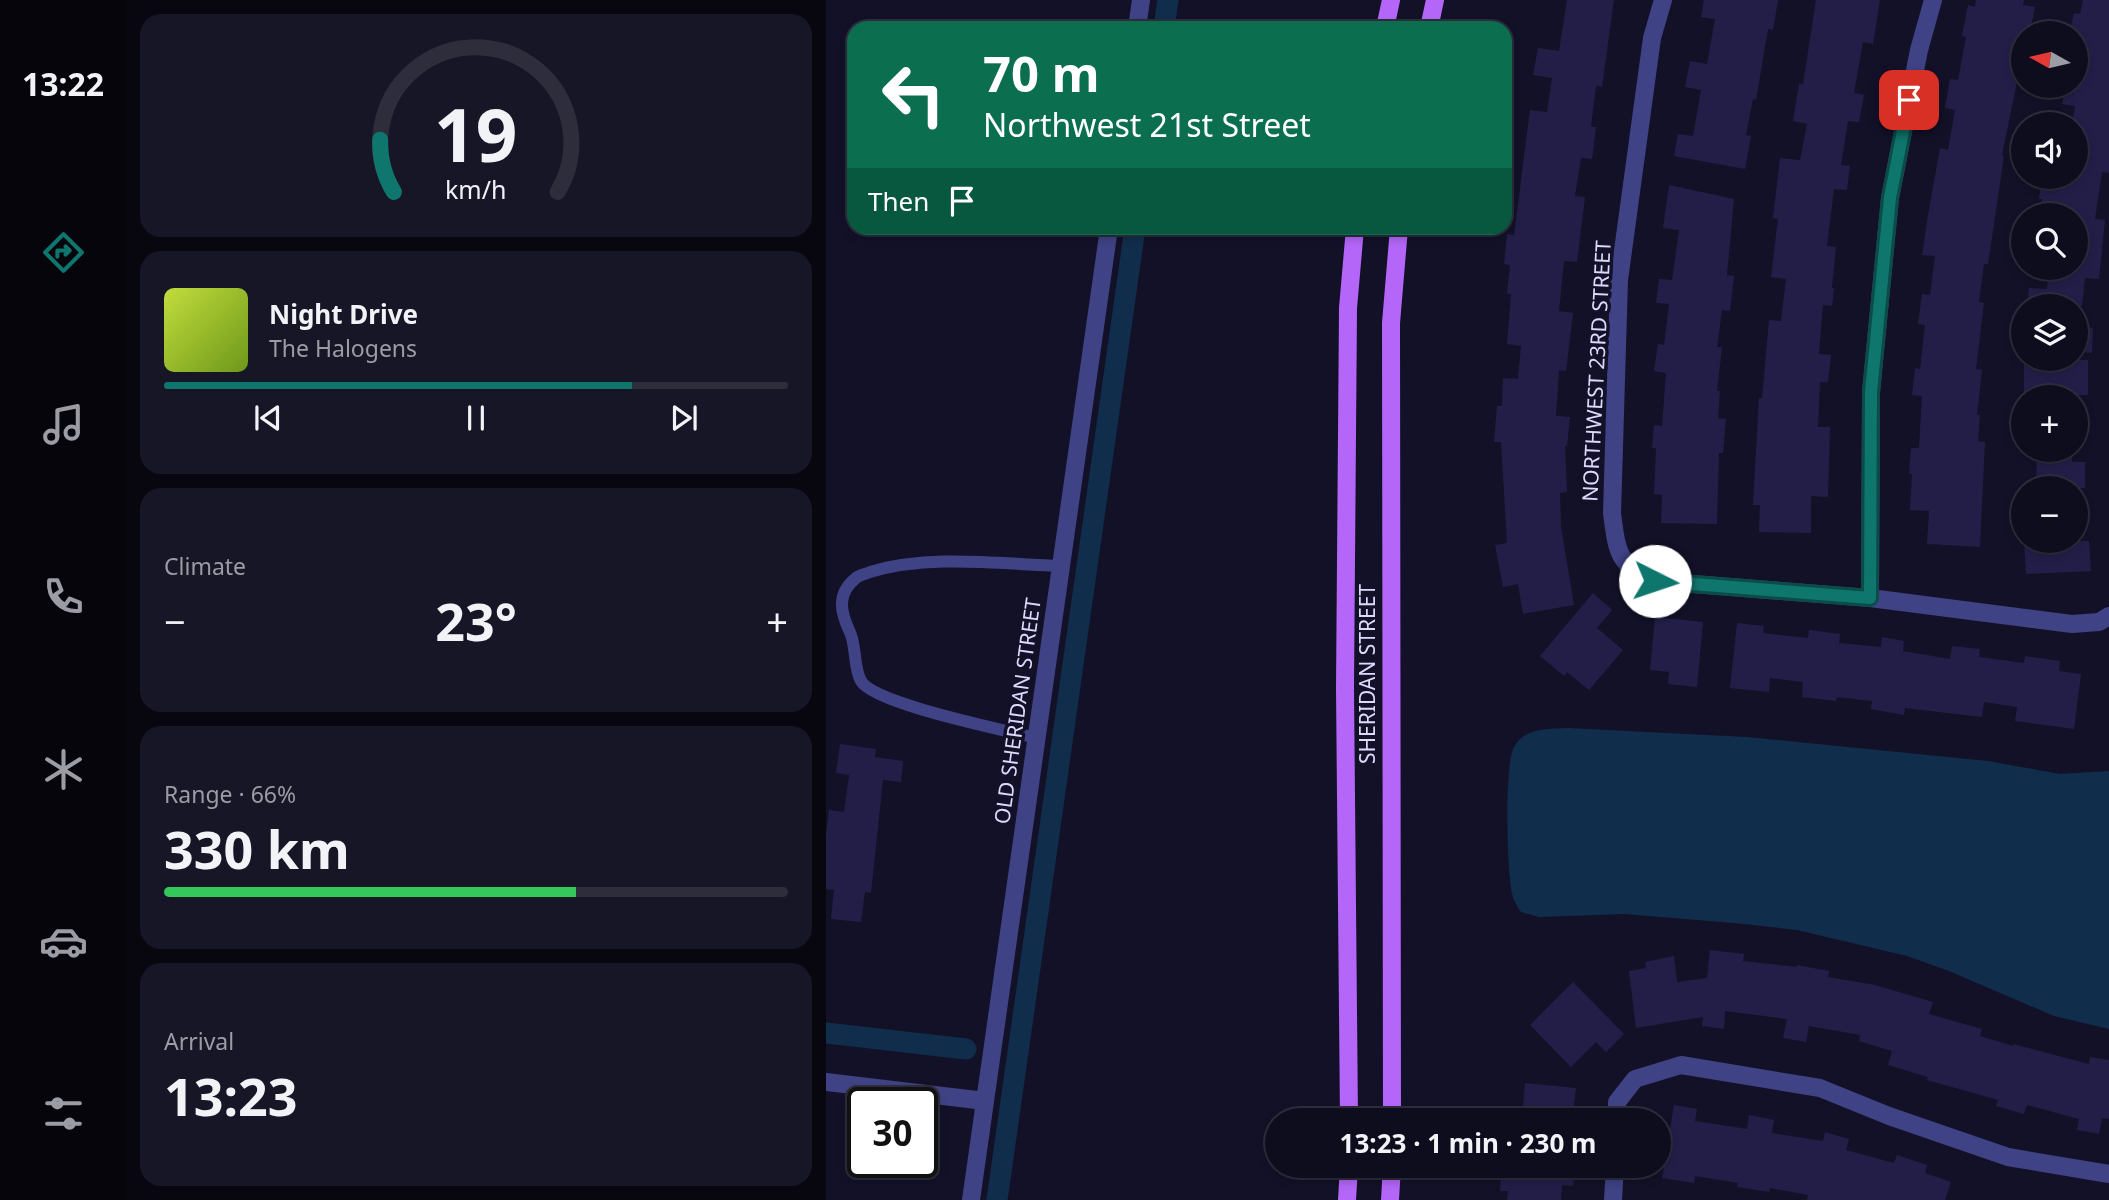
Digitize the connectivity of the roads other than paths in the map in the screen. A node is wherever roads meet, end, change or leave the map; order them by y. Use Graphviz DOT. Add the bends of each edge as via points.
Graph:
graph roads {
  1 [pos="1141,0"];
  2 [pos="1391,0"];
  3 [pos="1435,0"];
  4 [pos="1663,0"];
  5 [pos="1933,0"];
  6 [pos="1138,21"];
  7 [pos="1386,21"];
  8 [pos="1430,21"];
  9 [pos="1108,235"];
  10 [pos="1354,235"];
  11 [pos="1398,235"];
  12 [pos="1061,566"];
  13 [pos="1870,598"];
  14 [pos="2109,616"];
  15 [pos="1036,738"];
  16 [pos="826,1082"];
  17 [pos="985,1101"];
  18 [pos="1349,1108"];
  19 [pos="1392,1108"];
  20 [pos="1617,1108"];
  21 [pos="2109,1174"];
  22 [pos="1348,1178"];
  23 [pos="1391,1178"];
  24 [pos="1614,1178"];
  25 [pos="971,1200"];
  26 [pos="1347,1200"];
  27 [pos="1390,1200"];
  28 [pos="1613,1200"];
  1 -- 6 [label="street"];
  2 -- 7 [label="main road"];
  3 -- 8 [label="main road"];
  4 -- 13 [label="street, NORTHWEST 23RD STREET" via="1652,38 1619,281 1612,513 1616,548 1634,572 1655,581"];
  5 -- 13 [label="street" via="1890,198 1871,392"];
  9 -- 12 [label="street, OLD SHERIDAN STREET"];
  10 -- 18 [label="main road, SHERIDAN STREET" via="1348,308 1345,688"];
  11 -- 19 [label="main road, SHERIDAN STREET" via="1391,323"];
  12 -- 15 [label="street, OLD SHERIDAN STREET"];
  12 -- 15 [label="lane" via="938,562 886,568 856,577 842,597 841,614 852,635 860,680 871,692 933,713"];
  13 -- 14 [label="street" via="2072,624 2099,622"];
  15 -- 17 [label="street, OLD SHERIDAN STREET"];
  16 -- 17 [label="street"];
  17 -- 25 [label="street, OLD SHERIDAN STREET"];
  20 -- 21 [label="street" via="1635,1079 1681,1065 1820,1088 2008,1157"];
  22 -- 26 [label="main road"];
  23 -- 27 [label="main road"];
  24 -- 28 [label="street"];
}
